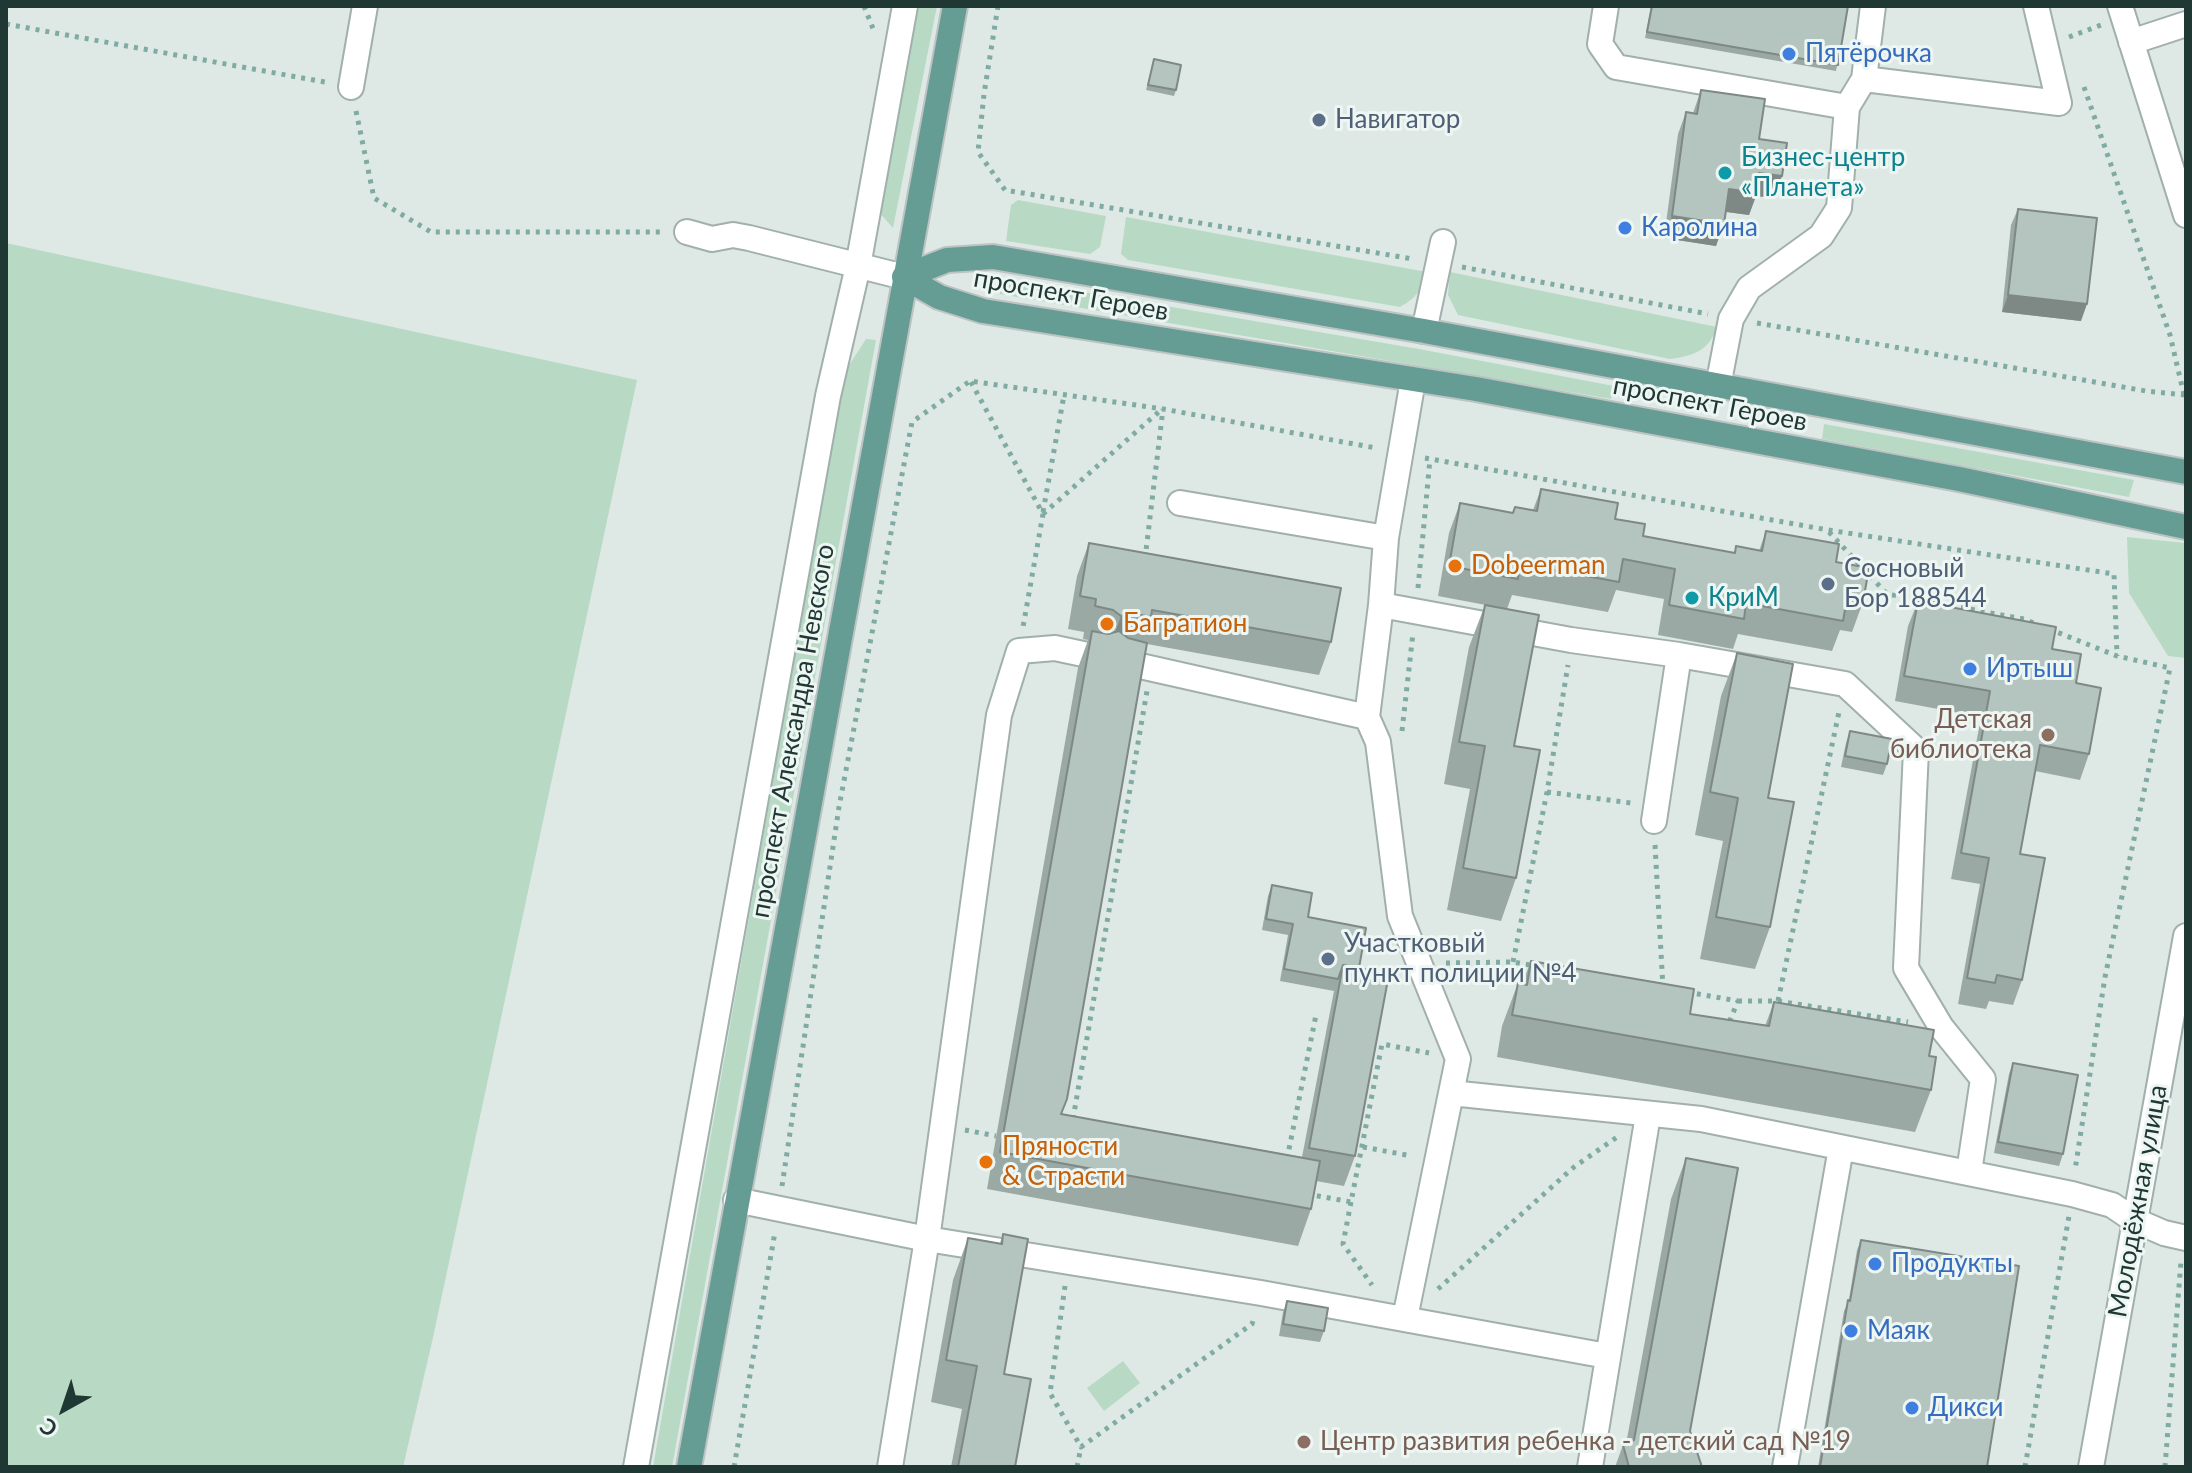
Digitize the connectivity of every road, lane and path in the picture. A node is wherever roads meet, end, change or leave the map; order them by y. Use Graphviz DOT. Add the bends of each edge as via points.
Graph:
graph roads {
  1 [pos="365,6"];
  2 [pos="905,6"];
  3 [pos="955,6"];
  4 [pos="998,6"];
  5 [pos="1606,6"];
  6 [pos="1873,6"];
  7 [pos="2036,6"];
  8 [pos="2120,6"];
  9 [pos="6,24"];
  10 [pos="2186,24"];
  11 [pos="2064,27"];
  12 [pos="2131,42"];
  13 [pos="2072,52"];
  14 [pos="1864,79"];
  15 [pos="2082,82"];
  16 [pos="351,87"];
  17 [pos="1847,107"];
  18 [pos="2186,215"];
  19 [pos="687,232"];
  20 [pos="1441,252"];
  21 [pos="858,266"];
  22 [pos="904,277"];
  23 [pos="1731,319"];
  24 [pos="1424,331"];
  25 [pos="1413,380"];
  26 [pos="970,381"];
  27 [pos="1718,386"];
  28 [pos="1064,395"];
  29 [pos="2185,395"];
  30 [pos="1163,409"];
  31 [pos="1399,452"];
  32 [pos="1430,459"];
  33 [pos="2186,472"];
  34 [pos="1180,503"];
  35 [pos="1043,514"];
  36 [pos="2186,527"];
  37 [pos="1828,530"];
  38 [pos="1386,538"];
  39 [pos="1381,605"];
  40 [pos="1415,614"];
  41 [pos="1019,651"];
  42 [pos="1679,655"];
  43 [pos="2117,656"];
  44 [pos="1151,671"];
  45 [pos="1567,671"];
  46 [pos="1839,713"];
  47 [pos="1367,717"];
  48 [pos="1400,743"];
  49 [pos="1547,792"];
  50 [pos="1655,814"];
  51 [pos="2186,936"];
  52 [pos="1513,962"];
  53 [pos="1437,963"];
  54 [pos="1543,967"];
  55 [pos="1648,985"];
  56 [pos="1663,988"];
  57 [pos="1738,1001"];
  58 [pos="1778,1001"];
  59 [pos="1316,1015"];
  60 [pos="1920,1024"];
  61 [pos="1722,1038"];
  62 [pos="1458,1059"];
  63 [pos="1451,1093"];
  64 [pos="1639,1122"];
  65 [pos="1070,1134"];
  66 [pos="1363,1147"];
  67 [pos="1841,1148"];
  68 [pos="1287,1160"];
  69 [pos="1437,1160"];
  70 [pos="1969,1172"];
  71 [pos="1295,1191"];
  72 [pos="2072,1194"];
  73 [pos="736,1200"];
  74 [pos="1351,1202"];
  75 [pos="779,1209"];
  76 [pos="2134,1220"];
  77 [pos="2184,1238"];
  78 [pos="927,1239"];
  79 [pos="1069,1263"];
  80 [pos="1372,1285"];
  81 [pos="1261,1293"];
  82 [pos="1433,1293"];
  83 [pos="1405,1318"];
  84 [pos="1607,1356"];
  85 [pos="1081,1447"];
  86 [pos="636,1467"];
  87 [pos="689,1467"];
  88 [pos="734,1467"];
  89 [pos="890,1467"];
  90 [pos="1077,1467"];
  91 [pos="1590,1467"];
  92 [pos="1785,1467"];
  93 [pos="2025,1467"];
  94 [pos="2091,1467"];
  95 [pos="2165,1467"];
  1 -- 16 [label="street"];
  2 -- 21 [label="street"];
  3 -- 22 [label="main road, проспект Александра Невского"];
  4 -- 20 [label="path" via="978,152 1005,190"];
  5 -- 17 [label="street" via="1600,44 1616,67"];
  6 -- 14 [label="street"];
  7 -- 14 [label="street" via="2059,103"];
  8 -- 12 [label="street"];
  9 -- 16 [label="path"];
  10 -- 12 [label="street"];
  11 -- 13 [label="path"];
  12 -- 18 [label="street"];
  14 -- 17 [label="street"];
  15 -- 29 [label="path" via="2170,335"];
  16 -- 19 [label="path" via="374,198 431,232"];
  17 -- 23 [label="street" via="1839,208 1821,236 1749,288"];
  19 -- 21 [label="street" via="712,239 749,238"];
  20 -- 23 [label="path"];
  20 -- 24 [label="street"];
  21 -- 22 [label="street"];
  21 -- 86 [label="street" via="828,396"];
  22 -- 24 [label="main road, проспект Героев" via="947,260 993,257"];
  22 -- 25 [label="main road, проспект Героев" via="939,297 983,311"];
  22 -- 73 [label="main road, проспект Александра Невского"];
  23 -- 27 [label="street"];
  23 -- 29 [label="path"];
  24 -- 27 [label="main road, проспект Героев"];
  25 -- 31 [label="street"];
  25 -- 36 [label="main road, проспект Героев" via="1959,479"];
  26 -- 28 [label="path"];
  26 -- 35 [label="path"];
  26 -- 75 [label="path" via="912,422 839,807"];
  27 -- 33 [label="main road, проспект Героев"];
  28 -- 30 [label="path"];
  28 -- 35 [label="path"];
  30 -- 31 [label="path"];
  30 -- 35 [label="path"];
  31 -- 32 [label="path"];
  31 -- 38 [label="street"];
  32 -- 37 [label="path"];
  32 -- 40 [label="path"];
  34 -- 38 [label="street"];
  35 -- 41 [label="path"];
  37 -- 43 [label="path" via="1887,594 2024,619"];
  37 -- 43 [label="path" via="2114,574"];
  38 -- 39 [label="street"];
  39 -- 40 [label="street"];
  39 -- 47 [label="street"];
  40 -- 42 [label="street"];
  40 -- 48 [label="path"];
  41 -- 44 [label="street" via="1055,648"];
  41 -- 78 [label="street" via="999,715"];
  42 -- 50 [label="street"];
  42 -- 70 [label="street" via="1845,684 1916,750 1906,968 1941,1027 1983,1079"];
  43 -- 72 [label="path" via="2170,668 2105,977"];
  44 -- 47 [label="street"];
  44 -- 65 [label="path"];
  45 -- 49 [label="path"];
  46 -- 58 [label="path"];
  47 -- 62 [label="street" via="1378,742 1400,916"];
  49 -- 50 [label="path"];
  49 -- 52 [label="path"];
  50 -- 56 [label="path"];
  51 -- 76 [label="street, Молодёжная улица"];
  52 -- 53 [label="path"];
  52 -- 54 [label="path"];
  55 -- 56 [label="path"];
  56 -- 57 [label="path"];
  57 -- 58 [label="path"];
  57 -- 61 [label="path"];
  58 -- 60 [label="path"];
  59 -- 68 [label="path"];
  62 -- 63 [label="street"];
  62 -- 66 [label="path" via="1382,1044"];
  63 -- 64 [label="street"];
  63 -- 69 [label="street"];
  64 -- 67 [label="street" via="1701,1119"];
  64 -- 82 [label="path" via="1574,1167"];
  64 -- 84 [label="street"];
  66 -- 69 [label="path"];
  66 -- 74 [label="path"];
  67 -- 70 [label="street"];
  67 -- 92 [label="street"];
  69 -- 83 [label="street"];
  70 -- 72 [label="street"];
  71 -- 74 [label="path"];
  72 -- 76 [label="street" via="2112,1205"];
  72 -- 93 [label="path"];
  73 -- 75 [label="street"];
  73 -- 87 [label="main road, проспект Александра Невского"];
  74 -- 80 [label="path" via="1343,1244"];
  75 -- 78 [label="street"];
  75 -- 88 [label="path"];
  76 -- 77 [label="street"];
  76 -- 94 [label="street, Молодёжная улица"];
  77 -- 95 [label="path"];
  78 -- 79 [label="street"];
  78 -- 89 [label="street"];
  79 -- 81 [label="street"];
  79 -- 85 [label="path" via="1050,1393"];
  81 -- 83 [label="street"];
  81 -- 85 [label="path" via="1252,1324"];
  83 -- 84 [label="street"];
  84 -- 91 [label="street"];
  85 -- 90 [label="path"];
}
